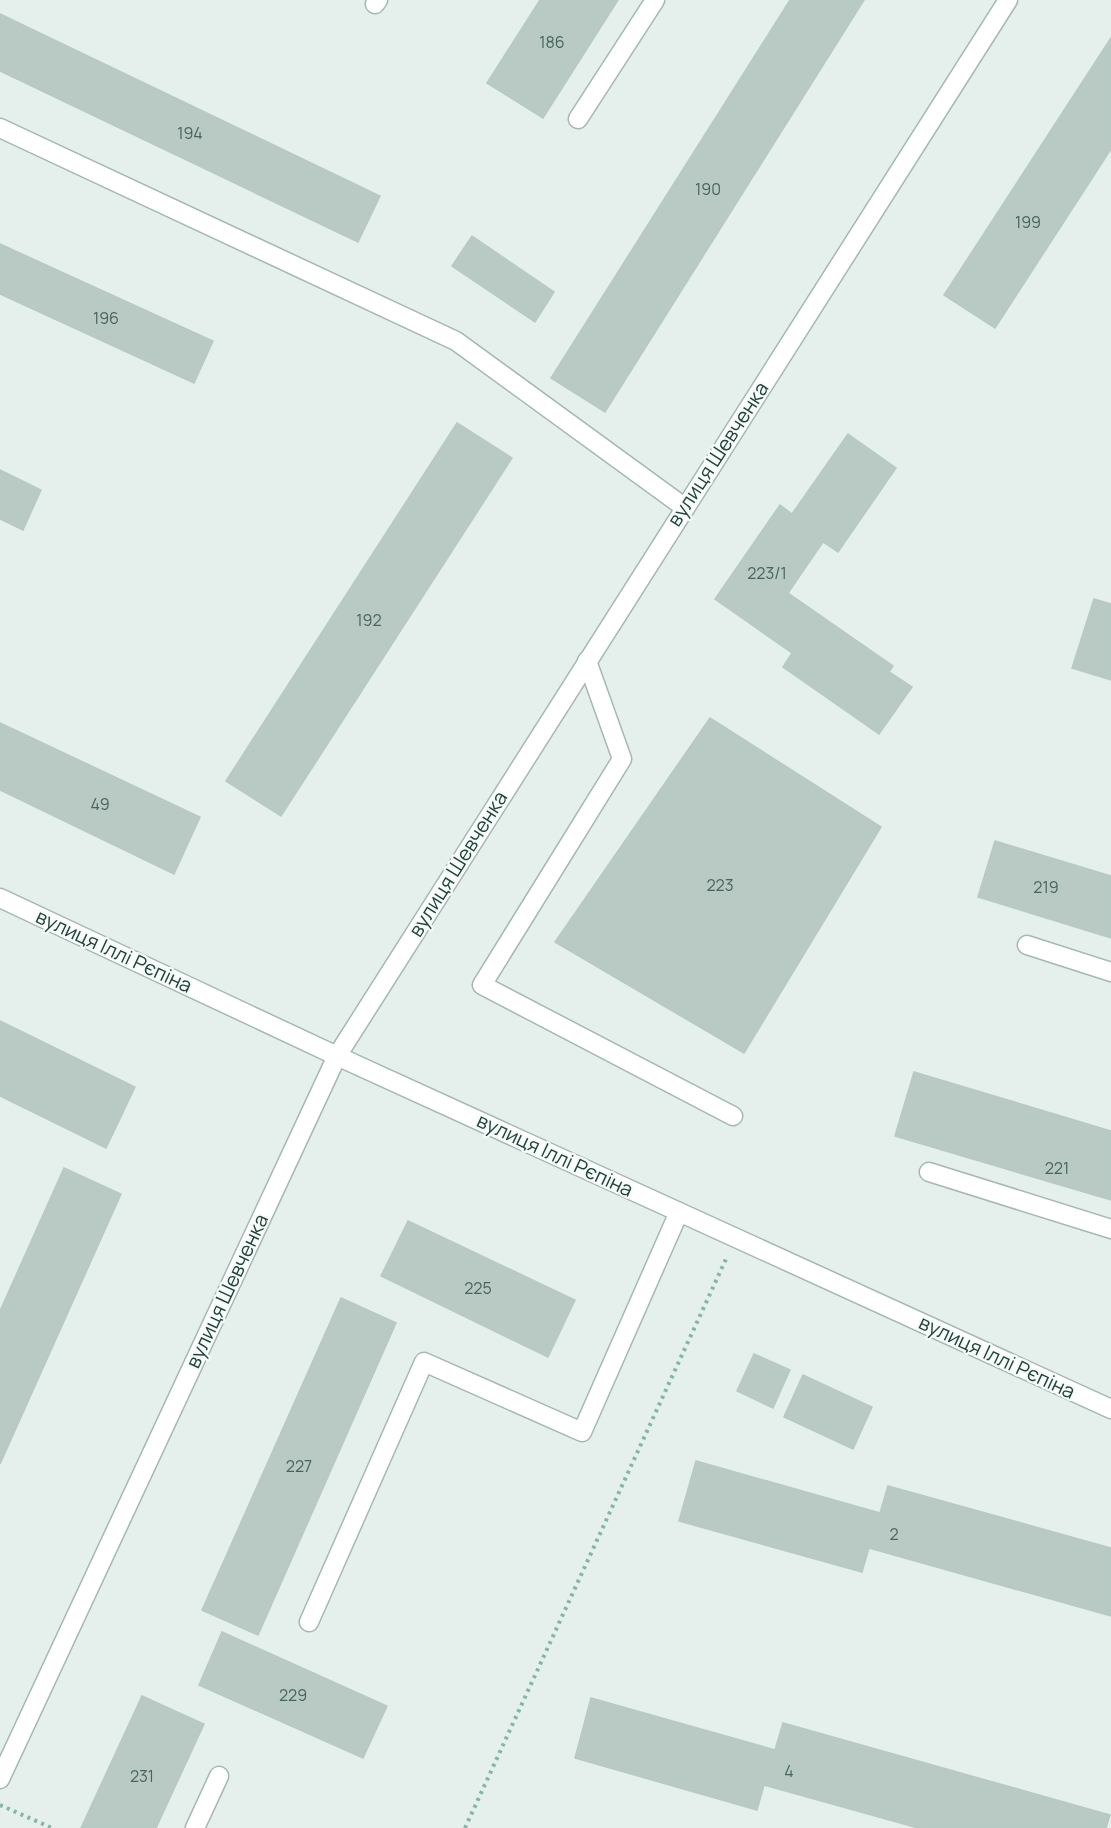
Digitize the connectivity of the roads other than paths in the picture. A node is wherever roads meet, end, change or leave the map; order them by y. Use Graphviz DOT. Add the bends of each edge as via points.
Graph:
graph roads {
  1 [pos="655,0"];
  2 [pos="1008,0"];
  3 [pos="578,119"];
  4 [pos="0,128"];
  5 [pos="684,507"];
  6 [pos="586,661"];
  7 [pos="0,898"];
  8 [pos="1027,945"];
  9 [pos="1111,972"];
  10 [pos="337,1056"];
  11 [pos="733,1116"];
  12 [pos="929,1172"];
  13 [pos="679,1212"];
  14 [pos="1111,1229"];
  15 [pos="1111,1409"];
  16 [pos="309,1622"];
  17 [pos="219,1776"];
  18 [pos="0,1779"];
  19 [pos="195,1828"];
  1 -- 3 [label="street"];
  2 -- 5 [label="street, вулиця Шевченка"];
  4 -- 5 [label="street" via="456,341"];
  5 -- 6 [label="street, вулиця Шевченка"];
  6 -- 10 [label="street, вулиця Шевченка"];
  6 -- 11 [label="street" via="622,759 482,985"];
  7 -- 10 [label="street, вулиця Іллі Рєпіна"];
  8 -- 9 [label="street"];
  10 -- 13 [label="street, вулиця Іллі Рєпіна"];
  10 -- 18 [label="street, вулиця Шевченка"];
  12 -- 14 [label="street"];
  13 -- 15 [label="street, вулиця Іллі Рєпіна"];
  13 -- 16 [label="street" via="582,1432 424,1362"];
  17 -- 19 [label="street"];
}
